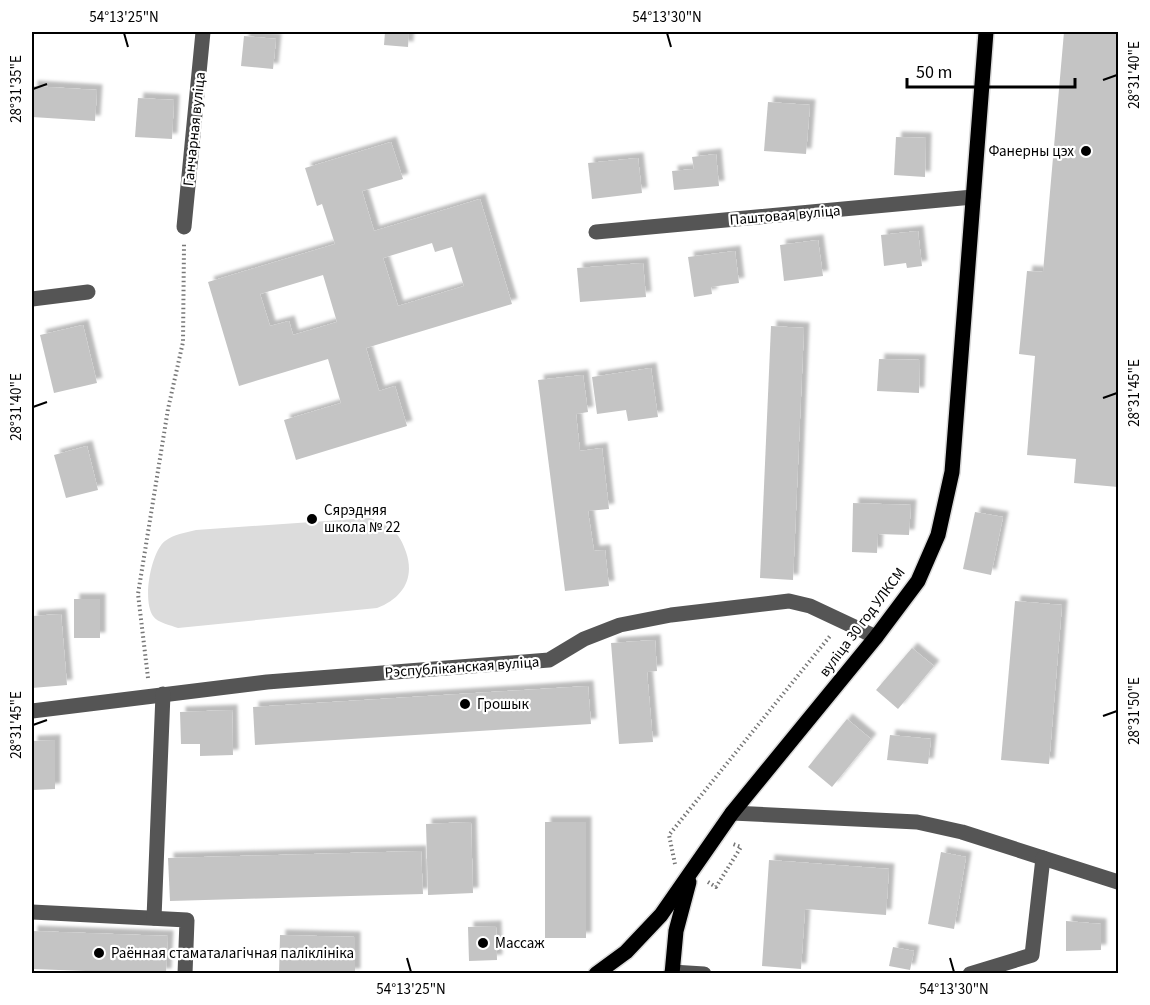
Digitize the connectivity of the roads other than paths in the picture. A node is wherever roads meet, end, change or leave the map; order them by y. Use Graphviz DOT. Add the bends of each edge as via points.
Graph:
graph roads {
  1 [pos="203,32"];
  2 [pos="986,32"];
  3 [pos="973,197"];
  4 [pos="184,227"];
  5 [pos="596,232"];
  6 [pos="88,292"];
  7 [pos="32,299"];
  8 [pos="876,637"];
  9 [pos="157,695"];
  10 [pos="32,711"];
  11 [pos="732,813"];
  12 [pos="1043,858"];
  13 [pos="692,872"];
  14 [pos="1119,882"];
  15 [pos="32,912"];
  16 [pos="154,918"];
  17 [pos="672,973"];
  18 [pos="185,974"];
  19 [pos="596,974"];
  20 [pos="704,974"];
  21 [pos="970,974"];
  1 -- 4 [label="street, Ганчарная вуліца"];
  2 -- 3 [label="main road, вуліца 30 год УЛКСМ"];
  3 -- 5 [label="street, Паштовая вуліца"];
  3 -- 8 [label="main road, вуліца 30 год УЛКСМ" via="952,472 938,535 918,581"];
  6 -- 7 [label="street"];
  8 -- 9 [label="street, Рэспубліканская вуліца" via="810,606 789,601 620,625 584,639 549,660 267,682"];
  8 -- 11 [label="main road, вуліца 30 год УЛКСМ"];
  9 -- 10 [label="street, Рэспубліканская вуліца"];
  9 -- 16 [label="street"];
  11 -- 12 [label="street" via="916,822"];
  11 -- 13 [label="main road, вуліца 30 год УЛКСМ"];
  12 -- 14 [label="street"];
  12 -- 21 [label="street" via="1032,956"];
  13 -- 17 [label="main road" via="676,931"];
  13 -- 19 [label="main road, вуліца 30 год УЛКСМ" via="661,915 626,951"];
  15 -- 16 [label="street"];
  16 -- 18 [label="street" via="187,920"];
  17 -- 20 [label="street"];
}
